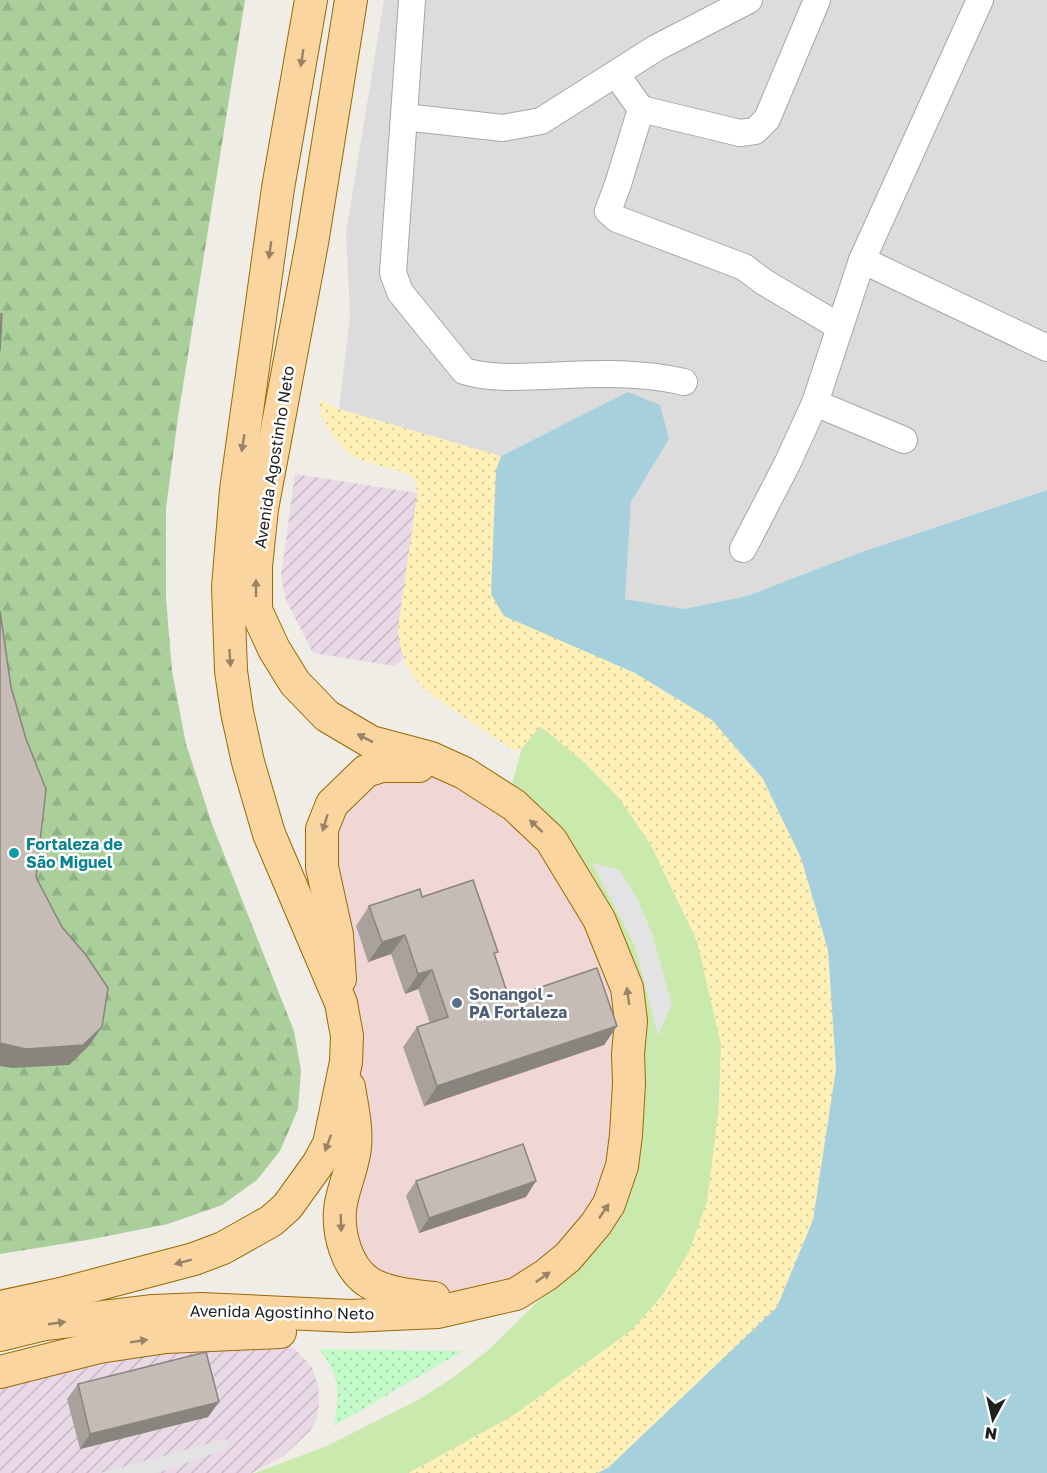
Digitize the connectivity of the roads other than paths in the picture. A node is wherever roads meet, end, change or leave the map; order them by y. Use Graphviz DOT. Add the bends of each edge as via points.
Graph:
graph roads {
  1 [pos="312,0"];
  2 [pos="351,0"];
  3 [pos="412,0"];
  4 [pos="749,0"];
  5 [pos="817,0"];
  6 [pos="980,0"];
  7 [pos="616,74"];
  8 [pos="641,109"];
  9 [pos="404,117"];
  10 [pos="862,260"];
  11 [pos="840,327"];
  12 [pos="1047,348"];
  13 [pos="684,382"];
  14 [pos="815,404"];
  15 [pos="904,440"];
  16 [pos="743,549"];
  17 [pos="464,773"];
  18 [pos="341,1003"];
  19 [pos="346,1062"];
  20 [pos="516,1294"];
  21 [pos="0,1307"];
  22 [pos="0,1335"];
  23 [pos="0,1372"];
  1 -- 18 [label="main road, Avenida Agostinho Neto, one-way" via="278,188 236,490 228,587 229,636 237,712 258,800"];
  17 -- 2 [label="main road, Avenida Agostinho Neto, one-way" via="431,758 371,742 327,716 296,683 256,610 262,509 312,243"];
  3 -- 9 [label="street"];
  4 -- 7 [label="street" via="656,48"];
  5 -- 8 [label="street" via="767,119 756,131 740,133"];
  6 -- 10 [label="street"];
  7 -- 8 [label="street"];
  7 -- 9 [label="street" via="541,121 503,128"];
  8 -- 11 [label="street" via="608,211 617,219 744,267"];
  9 -- 13 [label="street" via="393,273 400,292 464,372 508,377 643,374"];
  10 -- 11 [label="street"];
  10 -- 12 [label="street"];
  11 -- 14 [label="street"];
  14 -- 15 [label="street"];
  14 -- 16 [label="street"];
  17 -- 18 [label="main road, one-way" via="416,766 376,766 358,777 332,804 322,829 322,867 337,935"];
  20 -- 17 [label="main road, Avenida Agostinho Neto, one-way" via="567,1257 609,1204 622,1166 626,1135 631,1021 627,988 599,919 551,840 514,805"];
  18 -- 19 [label="main road, Avenida Agostinho Neto"];
  19 -- 20 [label="main road, one-way" via="356,1135 353,1163 340,1208 340,1230 348,1258 367,1281 411,1296 436,1299"];
  19 -- 21 [label="main road, Avenida Agostinho Neto, one-way" via="329,1144 302,1189 271,1221 240,1240 194,1259"];
  22 -- 20 [label="main road, Avenida Agostinho Neto, one-way" via="45,1324 153,1311 202,1309 350,1316 438,1312"];
  23 -- 20 [label="main road, one-way" via="99,1347 165,1337 438,1323 481,1315"];
}
